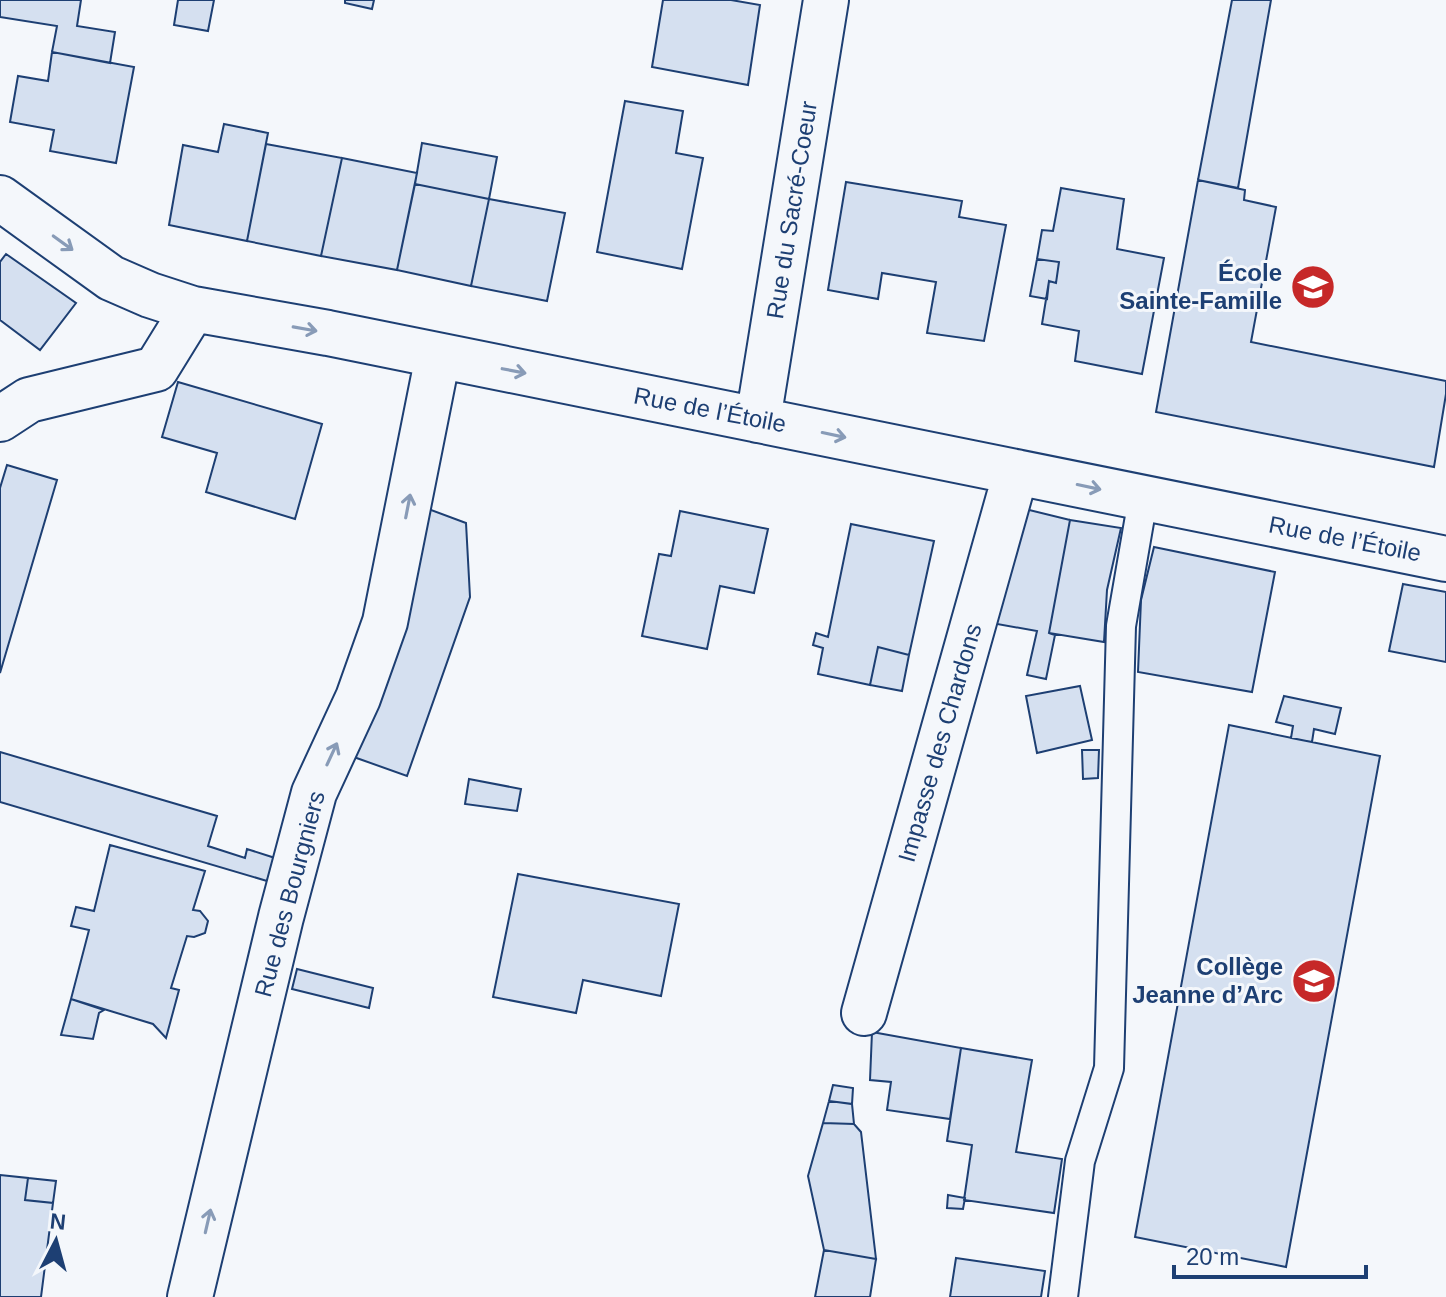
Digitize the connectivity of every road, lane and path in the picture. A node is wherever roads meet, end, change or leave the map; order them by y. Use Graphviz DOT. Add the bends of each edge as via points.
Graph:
graph roads {
  1 [pos="826,0"];
  2 [pos="0,198"];
  3 [pos="193,309"];
  4 [pos="438,356"];
  5 [pos="0,419"];
  6 [pos="758,420"];
  7 [pos="1016,472"];
  8 [pos="1143,499"];
  9 [pos="1446,559"];
  10 [pos="864,1013"];
  11 [pos="190,1297"];
  12 [pos="1063,1297"];
  1 -- 6 [label="street, Rue du Sacré-Coeur"];
  2 -- 3 [label="street, Rue de l’Étoile, one-way" via="111,278"];
  3 -- 4 [label="street, Rue de l’Étoile, one-way"];
  3 -- 5 [label="street" via="156,369 29,400"];
  4 -- 6 [label="street, Rue de l’Étoile, one-way"];
  11 -- 4 [label="street, Rue des Bourgniers, one-way" via="314,793 358,698 385,622"];
  6 -- 7 [label="street, Rue de l’Étoile, one-way"];
  7 -- 8 [label="street, Rue de l’Étoile, one-way"];
  7 -- 10 [label="street, Impasse des Chardons"];
  8 -- 9 [label="street, Rue de l’Étoile"];
  8 -- 12 [label="lane" via="1121,626 1109,1068 1080,1161"];
}
